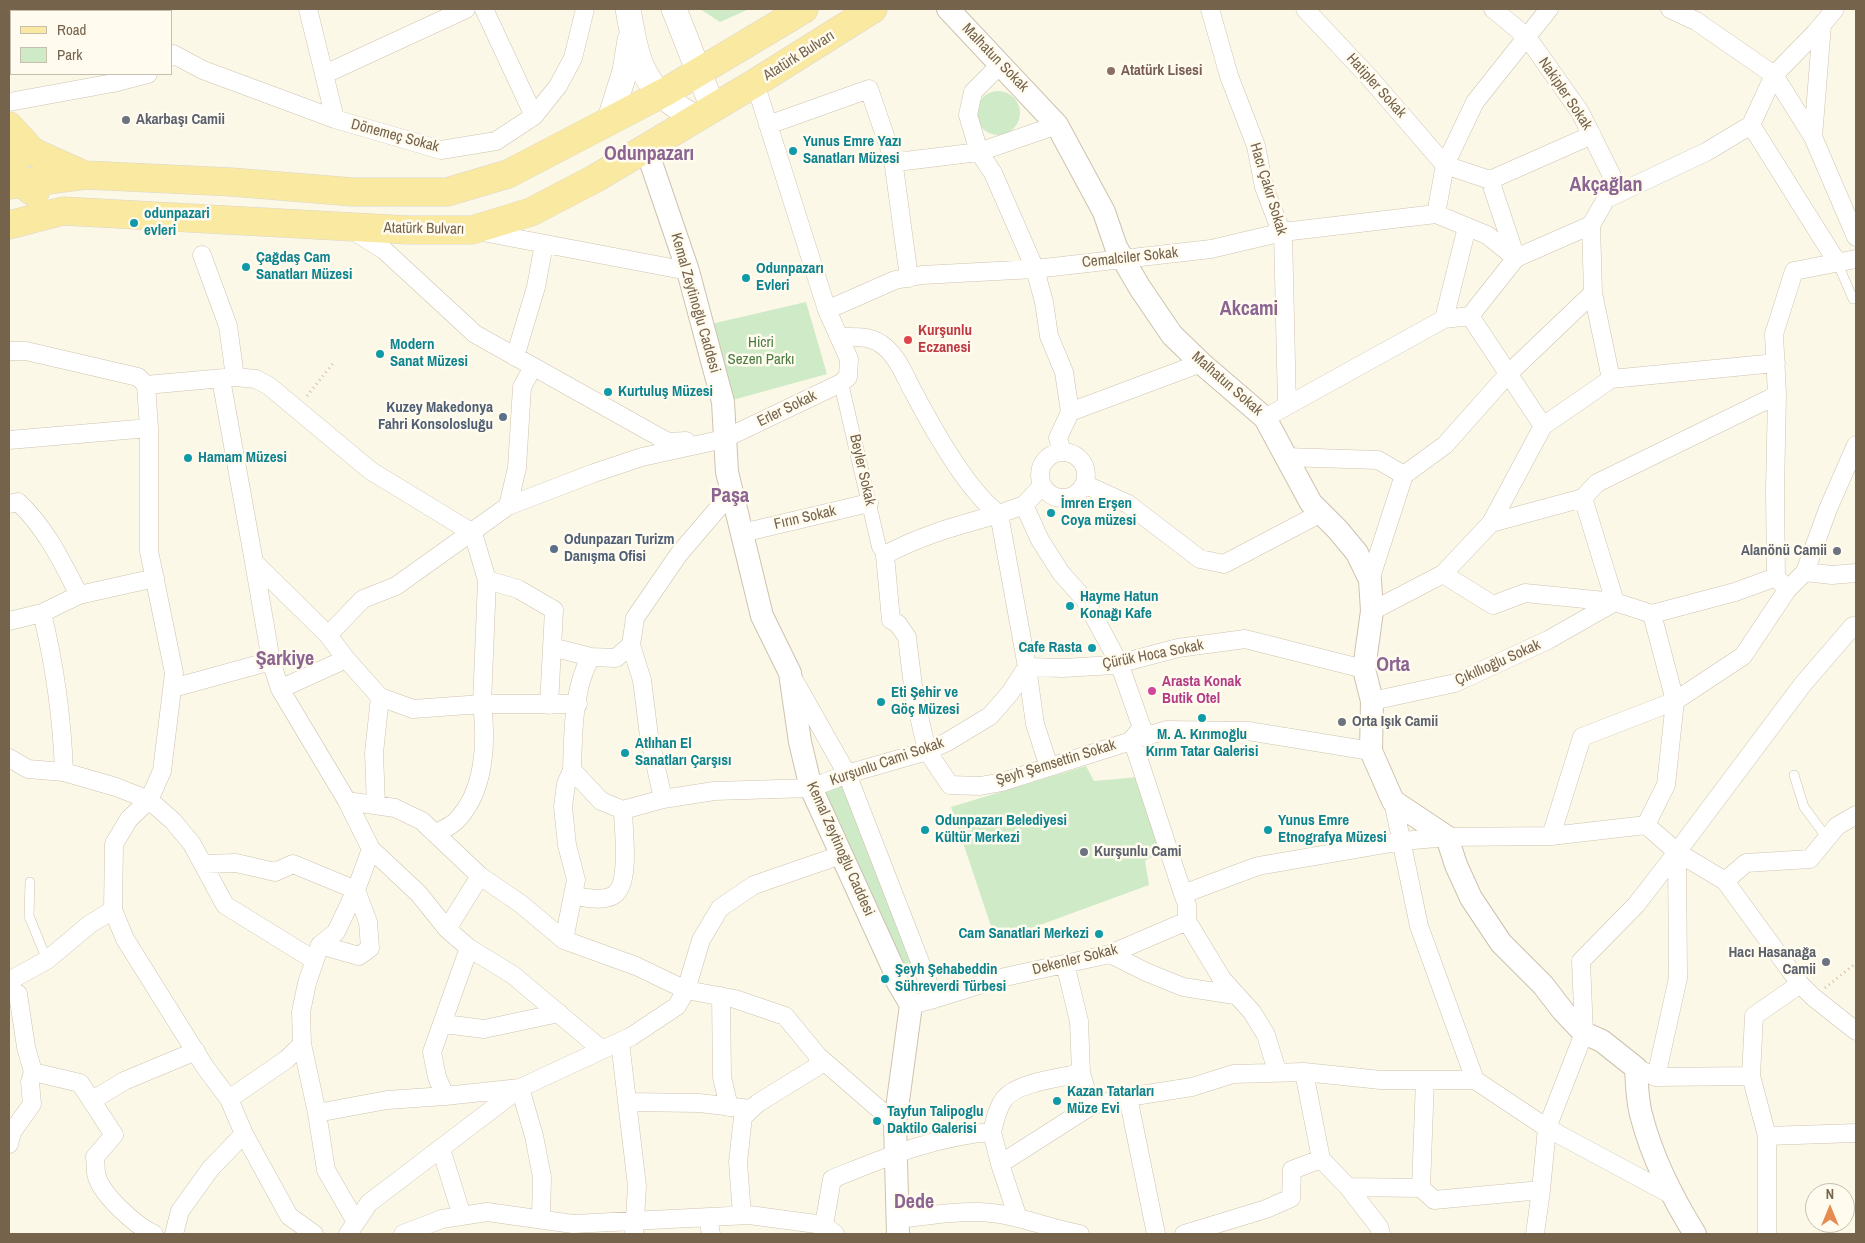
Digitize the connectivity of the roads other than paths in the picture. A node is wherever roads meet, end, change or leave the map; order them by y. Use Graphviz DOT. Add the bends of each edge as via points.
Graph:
graph roads {
  1 [pos="308,9"];
  2 [pos="466,9"];
  3 [pos="484,9"];
  4 [pos="585,9"];
  5 [pos="674,9"];
  6 [pos="804,9"];
  7 [pos="872,9"];
  8 [pos="948,9"];
  9 [pos="1210,9"];
  10 [pos="1305,9"];
  11 [pos="1493,9"];
  12 [pos="1549,9"];
  13 [pos="1670,9"];
  14 [pos="1835,9"];
  15 [pos="630,18"];
  16 [pos="1822,25"];
  17 [pos="1527,37"];
  18 [pos="172,54"];
  19 [pos="1000,65"];
  20 [pos="699,71"];
  21 [pos="325,74"];
  22 [pos="144,75"];
  23 [pos="1774,75"];
  24 [pos="755,84"];
  25 [pos="660,95"];
  26 [pos="9,102"];
  27 [pos="705,113"];
  28 [pos="534,116"];
  29 [pos="335,119"];
  30 [pos="609,122"];
  31 [pos="768,125"];
  32 [pos="1057,125"];
  33 [pos="1751,125"];
  34 [pos="9,126"];
  35 [pos="1592,134"];
  36 [pos="1813,137"];
  37 [pos="646,148"];
  38 [pos="979,152"];
  39 [pos="9,156"];
  40 [pos="893,159"];
  41 [pos="1445,165"];
  42 [pos="86,175"];
  43 [pos="1490,180"];
  44 [pos="14,184"];
  45 [pos="1620,192"];
  46 [pos="63,211"];
  47 [pos="1436,214"];
  48 [pos="9,225"];
  49 [pos="1592,225"];
  50 [pos="346,226"];
  51 [pos="1467,227"];
  52 [pos="472,230"];
  53 [pos="1283,232"];
  54 [pos="1856,237"];
  55 [pos="544,244"];
  56 [pos="202,255"];
  57 [pos="1516,258"];
  58 [pos="1123,259"];
  59 [pos="1856,259"];
  60 [pos="1837,262"];
  61 [pos="1035,269"];
  62 [pos="688,271"];
  63 [pos="909,278"];
  64 [pos="1593,293"];
  65 [pos="1856,297"];
  66 [pos="827,310"];
  67 [pos="1470,316"];
  68 [pos="1444,319"];
  69 [pos="839,337"];
  70 [pos="9,352"];
  71 [pos="515,357"];
  72 [pos="1776,362"];
  73 [pos="1201,363"];
  74 [pos="533,367"];
  75 [pos="1508,374"];
  76 [pos="228,378"];
  77 [pos="1611,379"];
  78 [pos="844,380"];
  79 [pos="146,385"];
  80 [pos="1777,395"];
  81 [pos="1286,406"];
  82 [pos="1070,412"];
  83 [pos="1265,418"];
  84 [pos="1543,426"];
  85 [pos="149,428"];
  86 [pos="9,440"];
  87 [pos="724,440"];
  88 [pos="1856,445"];
  89 [pos="1062,452"];
  90 [pos="1286,456"];
  91 [pos="1404,475"];
  92 [pos="1084,484"];
  93 [pos="1042,486"];
  94 [pos="732,492"];
  95 [pos="1583,498"];
  96 [pos="869,503"];
  97 [pos="9,504"];
  98 [pos="1024,504"];
  99 [pos="508,506"];
  100 [pos="1321,513"];
  101 [pos="999,514"];
  102 [pos="1491,523"];
  103 [pos="473,533"];
  104 [pos="742,533"];
  105 [pos="885,555"];
  106 [pos="254,562"];
  107 [pos="1805,572"];
  108 [pos="1856,572"];
  109 [pos="1442,574"];
  110 [pos="155,578"];
  111 [pos="487,580"];
  112 [pos="1370,580"];
  113 [pos="1782,584"];
  114 [pos="79,595"];
  115 [pos="1615,602"];
  116 [pos="1372,611"];
  117 [pos="42,613"];
  118 [pos="1652,614"];
  119 [pos="9,622"];
  120 [pos="1855,624"];
  121 [pos="328,635"];
  122 [pos="631,645"];
  123 [pos="552,647"];
  124 [pos="590,657"];
  125 [pos="346,659"];
  126 [pos="271,661"];
  127 [pos="1119,663"];
  128 [pos="1027,667"];
  129 [pos="1364,669"];
  130 [pos="790,673"];
  131 [pos="174,688"];
  132 [pos="280,689"];
  133 [pos="380,697"];
  134 [pos="1372,701"];
  135 [pos="1675,701"];
  136 [pos="482,704"];
  137 [pos="578,704"];
  138 [pos="550,705"];
  139 [pos="1132,739"];
  140 [pos="927,751"];
  141 [pos="1372,751"];
  142 [pos="9,758"];
  143 [pos="1049,767"];
  144 [pos="572,770"];
  145 [pos="64,772"];
  146 [pos="847,774"];
  147 [pos="1794,775"];
  148 [pos="811,788"];
  149 [pos="663,799"];
  150 [pos="149,800"];
  151 [pos="347,801"];
  152 [pos="1393,802"];
  153 [pos="376,805"];
  154 [pos="623,810"];
  155 [pos="1856,814"];
  156 [pos="1646,825"];
  157 [pos="437,833"];
  158 [pos="1551,836"];
  159 [pos="1447,837"];
  160 [pos="1827,838"];
  161 [pos="1403,842"];
  162 [pos="371,849"];
  163 [pos="1677,852"];
  164 [pos="841,855"];
  165 [pos="204,864"];
  166 [pos="480,876"];
  167 [pos="1725,881"];
  168 [pos="30,882"];
  169 [pos="356,890"];
  170 [pos="1183,894"];
  171 [pos="574,896"];
  172 [pos="113,910"];
  173 [pos="1187,921"];
  174 [pos="447,929"];
  175 [pos="564,940"];
  176 [pos="470,948"];
  177 [pos="317,953"];
  178 [pos="1110,954"];
  179 [pos="47,960"];
  180 [pos="1066,964"];
  181 [pos="9,981"];
  182 [pos="1800,984"];
  183 [pos="9,990"];
  184 [pos="686,990"];
  185 [pos="1236,995"];
  186 [pos="721,996"];
  187 [pos="934,999"];
  188 [pos="911,1005"];
  189 [pos="559,1014"];
  190 [pos="444,1024"];
  191 [pos="1856,1031"];
  192 [pos="1584,1033"];
  193 [pos="620,1042"];
  194 [pos="302,1044"];
  195 [pos="602,1050"];
  196 [pos="196,1051"];
  197 [pos="818,1056"];
  198 [pos="1636,1068"];
  199 [pos="1277,1071"];
  200 [pos="33,1072"];
  201 [pos="1304,1072"];
  202 [pos="1081,1073"];
  203 [pos="1751,1076"];
  204 [pos="1656,1078"];
  205 [pos="1425,1080"];
  206 [pos="1476,1080"];
  207 [pos="520,1088"];
  208 [pos="445,1096"];
  209 [pos="1128,1097"];
  210 [pos="229,1099"];
  211 [pos="93,1100"];
  212 [pos="627,1102"];
  213 [pos="1091,1106"];
  214 [pos="730,1107"];
  215 [pos="751,1109"];
  216 [pos="317,1113"];
  217 [pos="895,1123"];
  218 [pos="1547,1128"];
  219 [pos="992,1132"];
  220 [pos="1856,1133"];
  221 [pos="244,1134"];
  222 [pos="1767,1136"];
  223 [pos="9,1144"];
  224 [pos="441,1149"];
  225 [pos="897,1153"];
  226 [pos="1321,1159"];
  227 [pos="1000,1164"];
  228 [pos="1348,1187"];
  229 [pos="1421,1188"];
  230 [pos="1541,1190"];
  231 [pos="1670,1194"];
  232 [pos="742,1215"];
  233 [pos="462,1216"];
  234 [pos="541,1218"];
  235 [pos="1018,1218"];
  236 [pos="709,1226"];
  237 [pos="898,1226"];
  238 [pos="1242,1226"];
  239 [pos="634,1227"];
  240 [pos="352,1228"];
  241 [pos="829,1230"];
  242 [pos="154,1234"];
  243 [pos="174,1234"];
  244 [pos="314,1234"];
  245 [pos="405,1234"];
  246 [pos="1080,1234"];
  247 [pos="1156,1234"];
  248 [pos="1184,1234"];
  249 [pos="1381,1234"];
  250 [pos="1535,1234"];
  251 [pos="1694,1234"];
  252 [pos="1767,1234"];
  1 -- 21 [label="street"];
  2 -- 21 [label="street"];
  3 -- 28 [label="street"];
  4 -- 28 [label="street, Dönemeç Sokak" via="573,58 558,86"];
  5 -- 20 [label="main road"];
  6 -- 20 [label="main road"];
  7 -- 24 [label="main road, Atatürk Bulvarı"];
  8 -- 19 [label="street, Malhatun Sokak"];
  9 -- 53 [label="street, Hacı Çakır Sokak" via="1229,76 1256,146 1264,187"];
  10 -- 41 [label="street, Hatipler Sokak"];
  11 -- 17 [label="street, Nakipler Sokak"];
  12 -- 17 [label="street"];
  13 -- 23 [label="street" via="1696,22"];
  14 -- 16 [label="street"];
  15 -- 25 [label="main road" via="638,62"];
  15 -- 30 [label="main road" via="625,71"];
  16 -- 23 [label="street"];
  16 -- 36 [label="street"];
  17 -- 35 [label="street, Nakipler Sokak"];
  17 -- 41 [label="street" via="1475,102"];
  18 -- 29 [label="street, Dönemeç Sokak" via="203,70"];
  19 -- 32 [label="street, Malhatun Sokak"];
  19 -- 38 [label="street" via="977,85 970,100 968,115"];
  20 -- 25 [label="main road"];
  20 -- 27 [label="main road"];
  21 -- 29 [label="street"];
  22 -- 26 [label="street" via="113,84"];
  23 -- 33 [label="street"];
  23 -- 36 [label="street"];
  24 -- 27 [label="main road, Atatürk Bulvarı"];
  24 -- 31 [label="street"];
  25 -- 27 [label="main road" via="675,107"];
  25 -- 30 [label="main road"];
  27 -- 37 [label="main road, Atatürk Bulvarı"];
  28 -- 29 [label="street, Dönemeç Sokak" via="496,141 441,150"];
  30 -- 42 [label="main road" via="508,174 447,192 354,192"];
  31 -- 40 [label="street" via="870,89"];
  31 -- 66 [label="street"];
  32 -- 38 [label="street"];
  32 -- 58 [label="street, Malhatun Sokak" via="1104,212"];
  33 -- 45 [label="street" via="1706,152"];
  33 -- 60 [label="street"];
  34 -- 42 [label="main road" via="33,152"];
  35 -- 43 [label="street"];
  35 -- 45 [label="street, Nakipler Sokak"];
  36 -- 54 [label="street"];
  37 -- 52 [label="main road, Atatürk Bulvarı" via="531,212"];
  37 -- 62 [label="street, Kemal Zeytinoğlu Caddesi"];
  38 -- 40 [label="street" via="905,161"];
  38 -- 61 [label="street" via="993,173"];
  39 -- 44 [label="main road"];
  40 -- 63 [label="street"];
  41 -- 43 [label="street"];
  41 -- 47 [label="street"];
  42 -- 44 [label="main road"];
  43 -- 57 [label="street"];
  44 -- 46 [label="main road"];
  45 -- 49 [label="street" via="1606,199"];
  46 -- 48 [label="main road, Atatürk Bulvarı"];
  46 -- 50 [label="main road, Atatürk Bulvarı"];
  47 -- 51 [label="street"];
  47 -- 53 [label="street, Cemalciler Sokak"];
  49 -- 57 [label="street"];
  49 -- 64 [label="street"];
  50 -- 52 [label="main road, Atatürk Bulvarı"];
  50 -- 71 [label="street" via="384,250 475,334"];
  51 -- 57 [label="street" via="1487,235"];
  51 -- 68 [label="street"];
  52 -- 55 [label="street"];
  53 -- 58 [label="street, Cemalciler Sokak" via="1211,250"];
  53 -- 81 [label="street, Hacı Çakır Sokak"];
  55 -- 62 [label="street"];
  55 -- 71 [label="street" via="536,287"];
  56 -- 76 [label="street" via="228,326"];
  57 -- 67 [label="street"];
  58 -- 61 [label="street, Cemalciler Sokak"];
  58 -- 73 [label="street, Malhatun Sokak" via="1172,335"];
  59 -- 60 [label="street"];
  60 -- 65 [label="lane" via="1853,298"];
  60 -- 72 [label="street" via="1794,271 1774,334"];
  61 -- 63 [label="street, Cemalciler Sokak"];
  61 -- 82 [label="street" via="1049,336 1064,372"];
  62 -- 87 [label="street, Kemal Zeytinoğlu Caddesi" via="723,402"];
  63 -- 66 [label="street, Cemalciler Sokak" via="896,280"];
  64 -- 75 [label="street"];
  64 -- 77 [label="street"];
  66 -- 69 [label="street"];
  67 -- 68 [label="street"];
  67 -- 75 [label="street"];
  68 -- 81 [label="street"];
  69 -- 78 [label="street" via="849,359"];
  69 -- 101 [label="street" via="867,337 886,347 932,427 985,504"];
  70 -- 79 [label="street" via="26,351 138,377"];
  71 -- 74 [label="street"];
  72 -- 77 [label="street"];
  72 -- 80 [label="street"];
  73 -- 82 [label="street"];
  73 -- 83 [label="street, Malhatun Sokak"];
  74 -- 87 [label="street" via="668,442"];
  74 -- 99 [label="street" via="522,387 517,468"];
  75 -- 84 [label="street"];
  75 -- 91 [label="street" via="1445,445"];
  76 -- 79 [label="street"];
  76 -- 103 [label="street" via="256,379 269,386 371,471"];
  76 -- 106 [label="street"];
  77 -- 84 [label="street"];
  78 -- 87 [label="street, Erler Sokak"];
  78 -- 96 [label="street, Beyler Sokak"];
  79 -- 85 [label="street"];
  80 -- 95 [label="street" via="1597,483"];
  80 -- 113 [label="street" via="1775,490"];
  81 -- 83 [label="street"];
  82 -- 89 [label="street" via="1058,438"];
  83 -- 90 [label="street, Malhatun Sokak"];
  84 -- 102 [label="street"];
  85 -- 86 [label="street"];
  85 -- 110 [label="street" via="149,551"];
  87 -- 94 [label="street, Kemal Zeytinoğlu Caddesi"];
  87 -- 99 [label="street" via="642,457"];
  88 -- 107 [label="street"];
  89 -- 92 [label="street" via="1070,453 1082,462 1086,470"];
  89 -- 93 [label="street" via="1047,457 1042,464"];
  90 -- 91 [label="street" via="1378,460"];
  90 -- 100 [label="street, Malhatun Sokak" via="1311,503"];
  91 -- 112 [label="street"];
  92 -- 93 [label="street" via="1067,498 1053,496"];
  92 -- 100 [label="street" via="1128,504 1200,559 1224,564"];
  93 -- 98 [label="street"];
  94 -- 104 [label="street, Kemal Zeytinoğlu Caddesi"];
  94 -- 122 [label="street" via="680,554 635,618"];
  95 -- 102 [label="street"];
  95 -- 115 [label="street"];
  96 -- 104 [label="street, Fırın Sokak"];
  96 -- 105 [label="street, Beyler Sokak" via="879,547"];
  97 -- 114 [label="street" via="18,502 29,513 56,549"];
  98 -- 101 [label="street"];
  98 -- 127 [label="street" via="1040,540 1061,573 1085,600"];
  99 -- 103 [label="street"];
  100 -- 112 [label="street, Malhatun Sokak" via="1357,553"];
  101 -- 105 [label="street" via="906,543"];
  101 -- 128 [label="street"];
  102 -- 109 [label="street"];
  103 -- 111 [label="street"];
  103 -- 121 [label="street" via="396,586 363,599"];
  104 -- 130 [label="street, Kemal Zeytinoğlu Caddesi" via="762,616"];
  105 -- 140 [label="street, Şeyh Şemsettin Sokak" via="891,620 907,637 914,694"];
  106 -- 121 [label="street"];
  106 -- 126 [label="street"];
  107 -- 108 [label="street" via="1832,575"];
  107 -- 113 [label="street"];
  109 -- 115 [label="street" via="1493,605 1525,593"];
  109 -- 116 [label="street"];
  110 -- 114 [label="street"];
  110 -- 131 [label="street" via="174,673"];
  111 -- 123 [label="street" via="518,589 554,610"];
  111 -- 136 [label="street"];
  112 -- 116 [label="street, Malhatun Sokak"];
  113 -- 118 [label="street" via="1735,592"];
  113 -- 135 [label="street" via="1743,656"];
  114 -- 117 [label="street"];
  115 -- 118 [label="street"];
  115 -- 134 [label="street, Çıkıllıoğlu Sokak" via="1548,640 1455,683"];
  116 -- 129 [label="street, Malhatun Sokak"];
  117 -- 119 [label="street"];
  117 -- 145 [label="street" via="62,716"];
  118 -- 135 [label="street"];
  120 -- 163 [label="street" via="1803,684"];
  121 -- 125 [label="street"];
  122 -- 124 [label="street" via="616,658"];
  122 -- 149 [label="street" via="642,680 649,736"];
  123 -- 124 [label="street"];
  123 -- 138 [label="street"];
  124 -- 137 [label="street" via="582,672"];
  125 -- 132 [label="street"];
  125 -- 133 [label="street"];
  126 -- 131 [label="street"];
  126 -- 132 [label="street"];
  127 -- 128 [label="street, Çürük Hoca Sokak" via="1063,668"];
  127 -- 129 [label="street, Çürük Hoca Sokak" via="1178,648 1246,639"];
  127 -- 139 [label="street" via="1142,728"];
  128 -- 140 [label="street, Kurşunlu Cami Sokak" via="990,716"];
  128 -- 143 [label="street" via="1035,724"];
  129 -- 134 [label="street, Malhatun Sokak"];
  130 -- 146 [label="street"];
  130 -- 148 [label="street, Kemal Zeytinoğlu Caddesi" via="800,742"];
  131 -- 150 [label="street" via="162,771"];
  132 -- 151 [label="street"];
  133 -- 136 [label="street" via="413,709"];
  133 -- 153 [label="street" via="374,754"];
  134 -- 141 [label="street, Malhatun Sokak"];
  135 -- 156 [label="street" via="1666,785"];
  135 -- 158 [label="street" via="1582,738"];
  136 -- 138 [label="street"];
  136 -- 157 [label="street" via="485,728 478,786 456,821"];
  137 -- 138 [label="street"];
  137 -- 144 [label="street" via="573,723"];
  139 -- 141 [label="street, Şeyh Şemsettin Sokak" via="1166,730 1248,731"];
  139 -- 143 [label="street, Şeyh Şemsettin Sokak"];
  139 -- 170 [label="street"];
  140 -- 143 [label="street, Şeyh Şemsettin Sokak" via="950,785 980,786"];
  140 -- 146 [label="street, Kurşunlu Cami Sokak"];
  141 -- 152 [label="street, Malhatun Sokak"];
  142 -- 145 [label="street" via="28,770"];
  144 -- 154 [label="street" via="600,801"];
  144 -- 171 [label="street" via="566,784 563,807 567,845 576,880"];
  145 -- 150 [label="street"];
  146 -- 148 [label="street, Kurşunlu Cami Sokak"];
  146 -- 187 [label="street"];
  147 -- 160 [label="lane" via="1804,807"];
  148 -- 149 [label="street, Kurşunlu Cami Sokak" via="714,791"];
  148 -- 164 [label="street, Kemal Zeytinoğlu Caddesi"];
  149 -- 154 [label="street, Kurşunlu Cami Sokak"];
  150 -- 165 [label="street" via="173,821"];
  150 -- 172 [label="street" via="129,819 114,844"];
  151 -- 153 [label="street"];
  151 -- 162 [label="street"];
  152 -- 159 [label="street"];
  152 -- 161 [label="street"];
  153 -- 157 [label="street" via="395,808 422,821"];
  154 -- 171 [label="street" via="625,873 620,890 611,897"];
  155 -- 160 [label="street" via="1837,826"];
  156 -- 158 [label="street"];
  156 -- 163 [label="street"];
  157 -- 166 [label="street"];
  158 -- 159 [label="street"];
  159 -- 161 [label="street"];
  159 -- 192 [label="street" via="1471,898 1501,944 1543,985"];
  160 -- 167 [label="street" via="1810,859 1746,863"];
  161 -- 170 [label="street" via="1258,866"];
  161 -- 206 [label="street" via="1419,926"];
  162 -- 169 [label="street"];
  162 -- 174 [label="street" via="419,894"];
  163 -- 167 [label="street"];
  163 -- 192 [label="street" via="1636,905 1581,961"];
  163 -- 204 [label="street" via="1678,978"];
  164 -- 184 [label="street" via="754,885 720,908 700,940"];
  164 -- 188 [label="street, Kemal Zeytinoğlu Caddesi" via="897,981"];
  165 -- 169 [label="street" via="236,863 274,872 294,864"];
  165 -- 177 [label="street" via="225,905"];
  166 -- 174 [label="street"];
  166 -- 175 [label="street" via="521,904"];
  167 -- 182 [label="street"];
  168 -- 179 [label="lane" via="29,916"];
  169 -- 177 [label="street" via="336,932"];
  169 -- 177 [label="street" via="368,922 370,948 359,956"];
  170 -- 173 [label="street"];
  171 -- 175 [label="street"];
  172 -- 179 [label="street" via="90,924"];
  172 -- 196 [label="street" via="124,939"];
  173 -- 178 [label="street, Dekenler Sokak"];
  173 -- 185 [label="street" via="1222,979"];
  174 -- 176 [label="street"];
  175 -- 184 [label="street" via="636,966"];
  176 -- 189 [label="street" via="513,975"];
  176 -- 190 [label="street"];
  177 -- 194 [label="street" via="301,1012"];
  178 -- 180 [label="street, Dekenler Sokak"];
  178 -- 185 [label="street" via="1183,987"];
  179 -- 181 [label="street"];
  180 -- 187 [label="street, Dekenler Sokak" via="1006,977"];
  180 -- 202 [label="street" via="1079,1022"];
  182 -- 191 [label="street"];
  182 -- 203 [label="street" via="1754,1016"];
  183 -- 200 [label="street" via="18,994"];
  184 -- 186 [label="street"];
  184 -- 193 [label="street" via="677,1006"];
  185 -- 199 [label="street" via="1252,1012 1266,1035"];
  186 -- 197 [label="street" via="785,1016"];
  186 -- 214 [label="street" via="722,1077"];
  187 -- 188 [label="street, Dekenler Sokak"];
  188 -- 217 [label="street"];
  189 -- 190 [label="street" via="484,1029"];
  189 -- 195 [label="street"];
  190 -- 208 [label="street" via="432,1052"];
  192 -- 198 [label="street" via="1602,1041"];
  192 -- 218 [label="street"];
  193 -- 195 [label="street"];
  193 -- 212 [label="street"];
  194 -- 210 [label="street" via="287,1059"];
  194 -- 216 [label="street"];
  195 -- 207 [label="street"];
  196 -- 210 [label="street"];
  196 -- 211 [label="street" via="124,1081"];
  197 -- 215 [label="street" via="818,1066"];
  197 -- 217 [label="street"];
  198 -- 204 [label="street"];
  198 -- 231 [label="street" via="1641,1116"];
  199 -- 201 [label="street"];
  199 -- 209 [label="street" via="1233,1074 1192,1087"];
  200 -- 211 [label="street" via="80,1083"];
  200 -- 223 [label="street" via="30,1082 32,1104 12,1132"];
  201 -- 205 [label="street" via="1381,1080"];
  201 -- 226 [label="street"];
  202 -- 213 [label="street"];
  202 -- 219 [label="street" via="1018,1088 1006,1097 998,1110"];
  203 -- 204 [label="street"];
  203 -- 222 [label="street"];
  205 -- 206 [label="street"];
  205 -- 229 [label="street"];
  206 -- 218 [label="street"];
  207 -- 208 [label="street"];
  207 -- 224 [label="street"];
  207 -- 234 [label="street" via="542,1177"];
  208 -- 216 [label="street" via="387,1100"];
  209 -- 213 [label="street"];
  209 -- 247 [label="street"];
  210 -- 221 [label="street"];
  211 -- 242 [label="street" via="114,1135 95,1157 97,1177 109,1198 144,1230"];
  212 -- 214 [label="street"];
  212 -- 239 [label="street" via="637,1186"];
  213 -- 227 [label="street"];
  214 -- 215 [label="street"];
  215 -- 232 [label="street" via="743,1117 738,1162"];
  216 -- 240 [label="street" via="326,1170"];
  217 -- 225 [label="street"];
  218 -- 230 [label="street"];
  218 -- 231 [label="street"];
  219 -- 225 [label="street" via="938,1141"];
  219 -- 227 [label="street"];
  220 -- 222 [label="street"];
  221 -- 243 [label="street" via="211,1168 180,1211"];
  221 -- 244 [label="street" via="289,1216"];
  222 -- 252 [label="street"];
  224 -- 233 [label="street"];
  224 -- 240 [label="street" via="369,1203"];
  225 -- 237 [label="street"];
  225 -- 241 [label="street" via="832,1179"];
  226 -- 228 [label="street"];
  226 -- 238 [label="street" via="1292,1170 1291,1198"];
  227 -- 235 [label="street"];
  228 -- 229 [label="street"];
  228 -- 249 [label="street"];
  229 -- 230 [label="street" via="1434,1200"];
  230 -- 250 [label="street"];
  231 -- 251 [label="street"];
  232 -- 236 [label="street"];
  232 -- 241 [label="street"];
  233 -- 234 [label="street" via="487,1212"];
  233 -- 245 [label="street"];
  234 -- 239 [label="street" via="573,1224"];
  235 -- 237 [label="street" via="978,1212"];
  235 -- 246 [label="street" via="1054,1230"];
  236 -- 239 [label="street"];
  238 -- 248 [label="street"];
}
